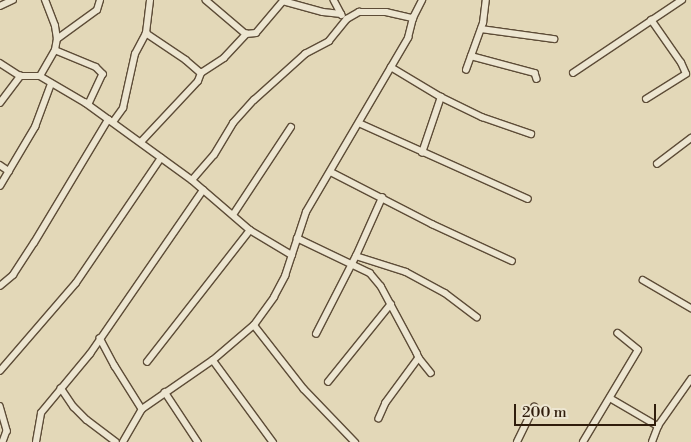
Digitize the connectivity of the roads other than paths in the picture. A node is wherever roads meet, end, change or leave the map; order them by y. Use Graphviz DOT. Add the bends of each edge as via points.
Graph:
graph roads {
  1 [pos="12,0"];
  2 [pos="45,0"];
  3 [pos="100,0"];
  4 [pos="150,0"];
  5 [pos="206,0"];
  6 [pos="282,0"];
  7 [pos="334,0"];
  8 [pos="422,0"];
  9 [pos="486,0"];
  10 [pos="682,0"];
  11 [pos="0,6"];
  12 [pos="341,14"];
  13 [pos="413,18"];
  14 [pos="347,19"];
  15 [pos="651,20"];
  16 [pos="481,29"];
  17 [pos="146,33"];
  18 [pos="246,34"];
  19 [pos="57,39"];
  20 [pos="554,39"];
  21 [pos="55,50"];
  22 [pos="471,56"];
  23 [pos="0,63"];
  24 [pos="392,67"];
  25 [pos="466,70"];
  26 [pos="574,72"];
  27 [pos="201,73"];
  28 [pos="20,76"];
  29 [pos="40,76"];
  30 [pos="537,79"];
  31 [pos="51,84"];
  32 [pos="441,97"];
  33 [pos="646,99"];
  34 [pos="0,102"];
  35 [pos="86,103"];
  36 [pos="110,121"];
  37 [pos="359,123"];
  38 [pos="291,127"];
  39 [pos="531,134"];
  40 [pos="691,138"];
  41 [pos="141,142"];
  42 [pos="422,153"];
  43 [pos="161,158"];
  44 [pos="657,164"];
  45 [pos="0,165"];
  46 [pos="9,171"];
  47 [pos="331,172"];
  48 [pos="192,180"];
  49 [pos="0,186"];
  50 [pos="203,190"];
  51 [pos="382,198"];
  52 [pos="528,198"];
  53 [pos="233,215"];
  54 [pos="250,230"];
  55 [pos="297,238"];
  56 [pos="292,255"];
  57 [pos="356,256"];
  58 [pos="512,261"];
  59 [pos="352,265"];
  60 [pos="643,280"];
  61 [pos="0,286"];
  62 [pos="391,304"];
  63 [pos="691,308"];
  64 [pos="477,317"];
  65 [pos="254,325"];
  66 [pos="316,334"];
  67 [pos="618,334"];
  68 [pos="100,338"];
  69 [pos="419,358"];
  70 [pos="213,360"];
  71 [pos="147,362"];
  72 [pos="0,371"];
  73 [pos="431,373"];
  74 [pos="691,380"];
  75 [pos="328,382"];
  76 [pos="61,388"];
  77 [pos="165,392"];
  78 [pos="610,398"];
  79 [pos="0,406"];
  80 [pos="534,407"];
  81 [pos="142,409"];
  82 [pos="379,420"];
  83 [pos="658,426"];
  84 [pos="193,436"];
  85 [pos="3,442"];
  86 [pos="36,442"];
  87 [pos="116,442"];
  88 [pos="122,442"];
  89 [pos="189,442"];
  90 [pos="198,442"];
  91 [pos="273,442"];
  92 [pos="355,442"];
  93 [pos="517,442"];
  94 [pos="583,442"];
  95 [pos="652,442"];
  1 -- 11 [label="street"];
  2 -- 19 [label="street"];
  3 -- 19 [label="street" via="97,10"];
  4 -- 17 [label="street"];
  5 -- 18 [label="street"];
  6 -- 12 [label="street"];
  6 -- 18 [label="street" via="256,33"];
  7 -- 12 [label="street"];
  8 -- 13 [label="street"];
  9 -- 16 [label="street"];
  10 -- 15 [label="street"];
  12 -- 14 [label="street"];
  13 -- 14 [label="street" via="386,12 360,12"];
  13 -- 24 [label="street" via="408,38"];
  14 -- 48 [label="street" via="329,41 305,54 254,100 233,122 214,155"];
  15 -- 26 [label="street"];
  15 -- 33 [label="street" via="686,74"];
  16 -- 20 [label="street"];
  16 -- 22 [label="street"];
  17 -- 27 [label="street"];
  17 -- 36 [label="street" via="135,54 122,108"];
  18 -- 27 [label="street" via="224,58"];
  19 -- 21 [label="street"];
  21 -- 29 [label="street"];
  21 -- 35 [label="street" via="96,67 103,74"];
  22 -- 25 [label="street"];
  22 -- 30 [label="street" via="535,73"];
  23 -- 28 [label="street"];
  24 -- 32 [label="street"];
  24 -- 37 [label="street"];
  27 -- 41 [label="street" via="198,81"];
  28 -- 29 [label="street"];
  28 -- 34 [label="street"];
  29 -- 31 [label="street"];
  31 -- 35 [label="street"];
  31 -- 46 [label="street" via="35,127"];
  32 -- 39 [label="street" via="482,117"];
  32 -- 42 [label="street"];
  35 -- 36 [label="street"];
  36 -- 41 [label="street"];
  36 -- 61 [label="street" via="13,275"];
  37 -- 42 [label="street"];
  37 -- 47 [label="street"];
  38 -- 53 [label="street"];
  40 -- 44 [label="street"];
  41 -- 43 [label="street"];
  42 -- 52 [label="street"];
  43 -- 48 [label="street"];
  43 -- 72 [label="street" via="76,283"];
  45 -- 46 [label="street"];
  46 -- 49 [label="street"];
  47 -- 51 [label="street"];
  47 -- 55 [label="street" via="306,212"];
  48 -- 50 [label="street"];
  50 -- 53 [label="street"];
  50 -- 68 [label="street"];
  51 -- 57 [label="street"];
  51 -- 58 [label="street"];
  53 -- 54 [label="street"];
  54 -- 56 [label="street"];
  54 -- 71 [label="street"];
  55 -- 56 [label="street"];
  55 -- 59 [label="street"];
  56 -- 65 [label="street" via="274,297"];
  57 -- 59 [label="street"];
  57 -- 64 [label="street" via="406,272 444,293"];
  59 -- 62 [label="street" via="370,273"];
  59 -- 66 [label="street"];
  60 -- 63 [label="street"];
  62 -- 69 [label="street"];
  62 -- 75 [label="street"];
  65 -- 70 [label="street"];
  65 -- 92 [label="street" via="304,389"];
  67 -- 78 [label="street" via="638,350"];
  68 -- 76 [label="street"];
  68 -- 81 [label="street"];
  69 -- 73 [label="street"];
  69 -- 82 [label="street" via="386,403"];
  70 -- 77 [label="street"];
  70 -- 91 [label="street"];
  74 -- 83 [label="street"];
  76 -- 86 [label="street" via="41,413"];
  76 -- 87 [label="street" via="74,408"];
  77 -- 81 [label="street"];
  77 -- 84 [label="street"];
  78 -- 83 [label="street"];
  78 -- 94 [label="street"];
  79 -- 85 [label="street" via="7,431"];
  80 -- 93 [label="street"];
  81 -- 88 [label="street"];
  83 -- 95 [label="street"];
  84 -- 89 [label="street"];
  84 -- 90 [label="street"];
}
